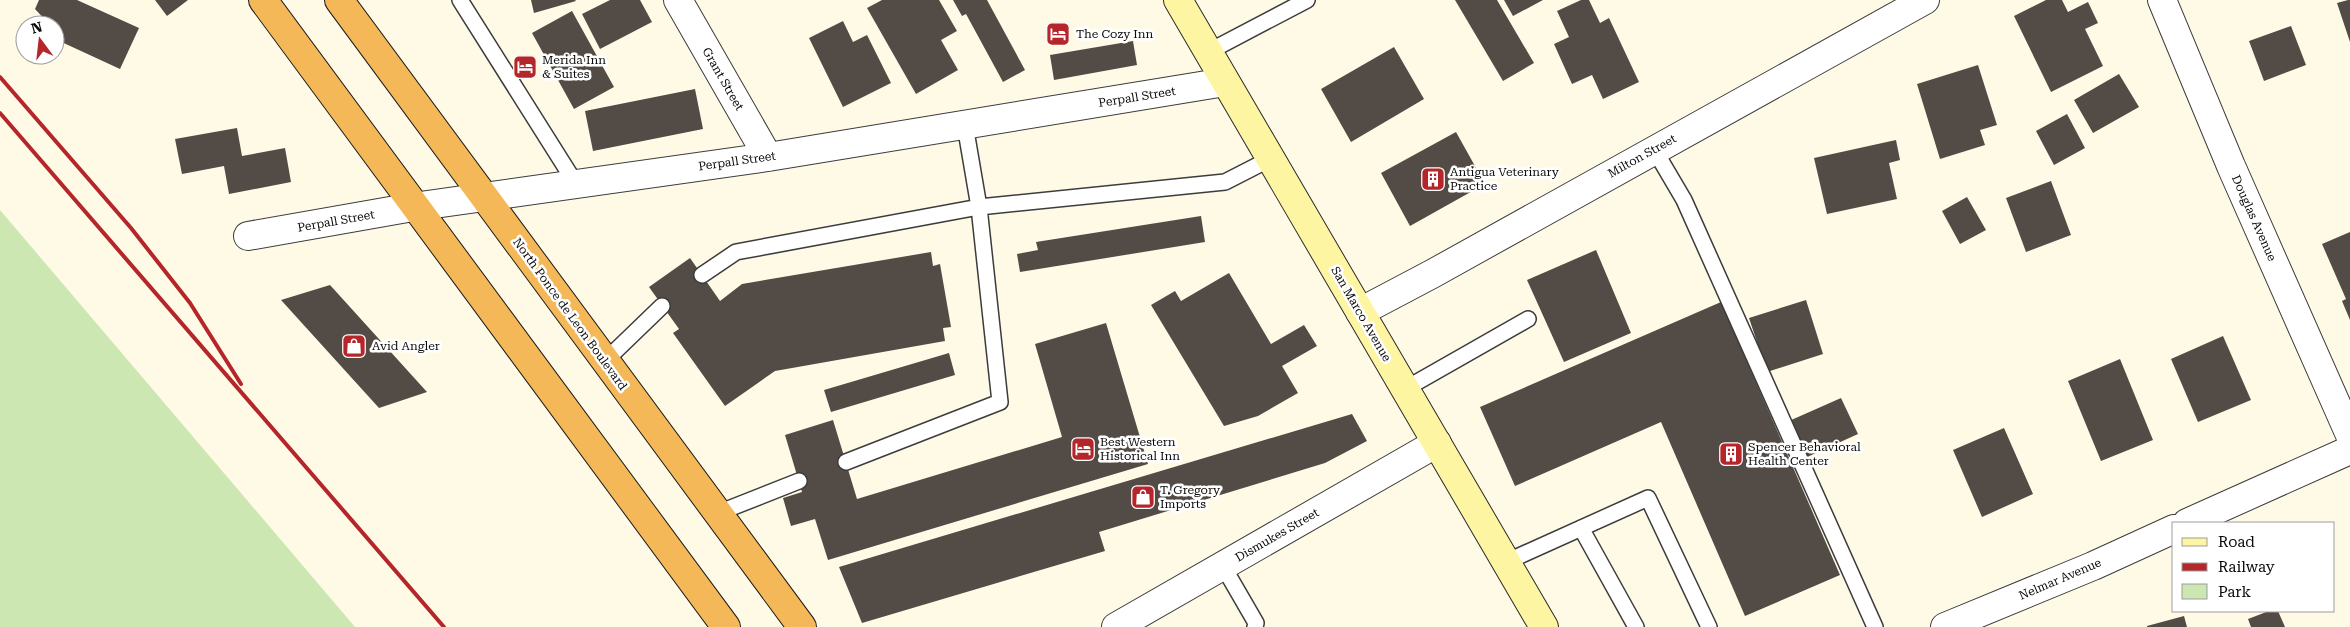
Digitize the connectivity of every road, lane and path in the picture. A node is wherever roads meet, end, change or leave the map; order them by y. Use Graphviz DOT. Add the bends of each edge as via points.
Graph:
graph roads {
  1 [pos="263,0"];
  2 [pos="339,0"];
  3 [pos="460,0"];
  4 [pos="678,0"];
  5 [pos="1178,0"];
  6 [pos="1307,0"];
  7 [pos="1925,0"];
  8 [pos="2162,0"];
  9 [pos="1208,52"];
  10 [pos="1225,82"];
  11 [pos="965,125"];
  12 [pos="1654,149"];
  13 [pos="768,157"];
  14 [pos="1270,160"];
  15 [pos="576,184"];
  16 [pos="484,197"];
  17 [pos="414,207"];
  18 [pos="979,207"];
  19 [pos="248,236"];
  20 [pos="702,275"];
  21 [pos="662,306"];
  22 [pos="1360,312"];
  23 [pos="1528,319"];
  24 [pos="604,361"];
  25 [pos="1405,389"];
  26 [pos="2350,435"];
  27 [pos="1437,443"];
  28 [pos="2350,450"];
  29 [pos="846,462"];
  30 [pos="799,481"];
  31 [pos="718,513"];
  32 [pos="2189,522"];
  33 [pos="1581,528"];
  34 [pos="2172,530"];
  35 [pos="1506,562"];
  36 [pos="1223,566"];
  37 [pos="726,627"];
  38 [pos="802,627"];
  39 [pos="1116,627"];
  40 [pos="1255,627"];
  41 [pos="1544,627"];
  42 [pos="1636,627"];
  43 [pos="1709,627"];
  44 [pos="1875,627"];
  45 [pos="1945,627"];
  1 -- 17 [label="highway"];
  2 -- 16 [label="highway, North Ponce de Leon Boulevard"];
  3 -- 15 [label="lane"];
  4 -- 13 [label="street, Grant Street"];
  5 -- 9 [label="main road, San Marco Avenue"];
  6 -- 9 [label="lane"];
  7 -- 12 [label="street, Milton Street"];
  8 -- 26 [label="street, Douglas Avenue" via="2231,166"];
  9 -- 10 [label="main road, San Marco Avenue"];
  10 -- 11 [label="street, Perpall Street"];
  10 -- 14 [label="main road, San Marco Avenue"];
  11 -- 13 [label="street, Perpall Street"];
  11 -- 18 [label="lane"];
  12 -- 22 [label="street, Milton Street"];
  12 -- 44 [label="lane" via="1684,200"];
  13 -- 15 [label="street, Perpall Street"];
  14 -- 18 [label="lane" via="1225,182"];
  14 -- 22 [label="main road, San Marco Avenue"];
  15 -- 16 [label="street, Perpall Street"];
  16 -- 17 [label="street, Perpall Street"];
  16 -- 24 [label="highway, North Ponce de Leon Boulevard"];
  17 -- 19 [label="street, Perpall Street"];
  17 -- 37 [label="highway"];
  18 -- 20 [label="lane" via="736,252"];
  18 -- 29 [label="lane" via="1000,402"];
  21 -- 24 [label="lane"];
  22 -- 25 [label="main road, San Marco Avenue"];
  23 -- 25 [label="lane"];
  24 -- 31 [label="highway, North Ponce de Leon Boulevard"];
  25 -- 27 [label="main road, San Marco Avenue"];
  27 -- 35 [label="main road, San Marco Avenue"];
  27 -- 36 [label="street, Dismukes Street"];
  28 -- 32 [label="street"];
  30 -- 31 [label="lane"];
  31 -- 38 [label="highway, North Ponce de Leon Boulevard"];
  33 -- 35 [label="lane"];
  33 -- 42 [label="lane"];
  33 -- 43 [label="lane" via="1648,498"];
  34 -- 45 [label="street, Nelmar Avenue"];
  35 -- 41 [label="main road, San Marco Avenue"];
  36 -- 39 [label="street, Dismukes Street"];
  36 -- 40 [label="lane" via="1256,623"];
}
